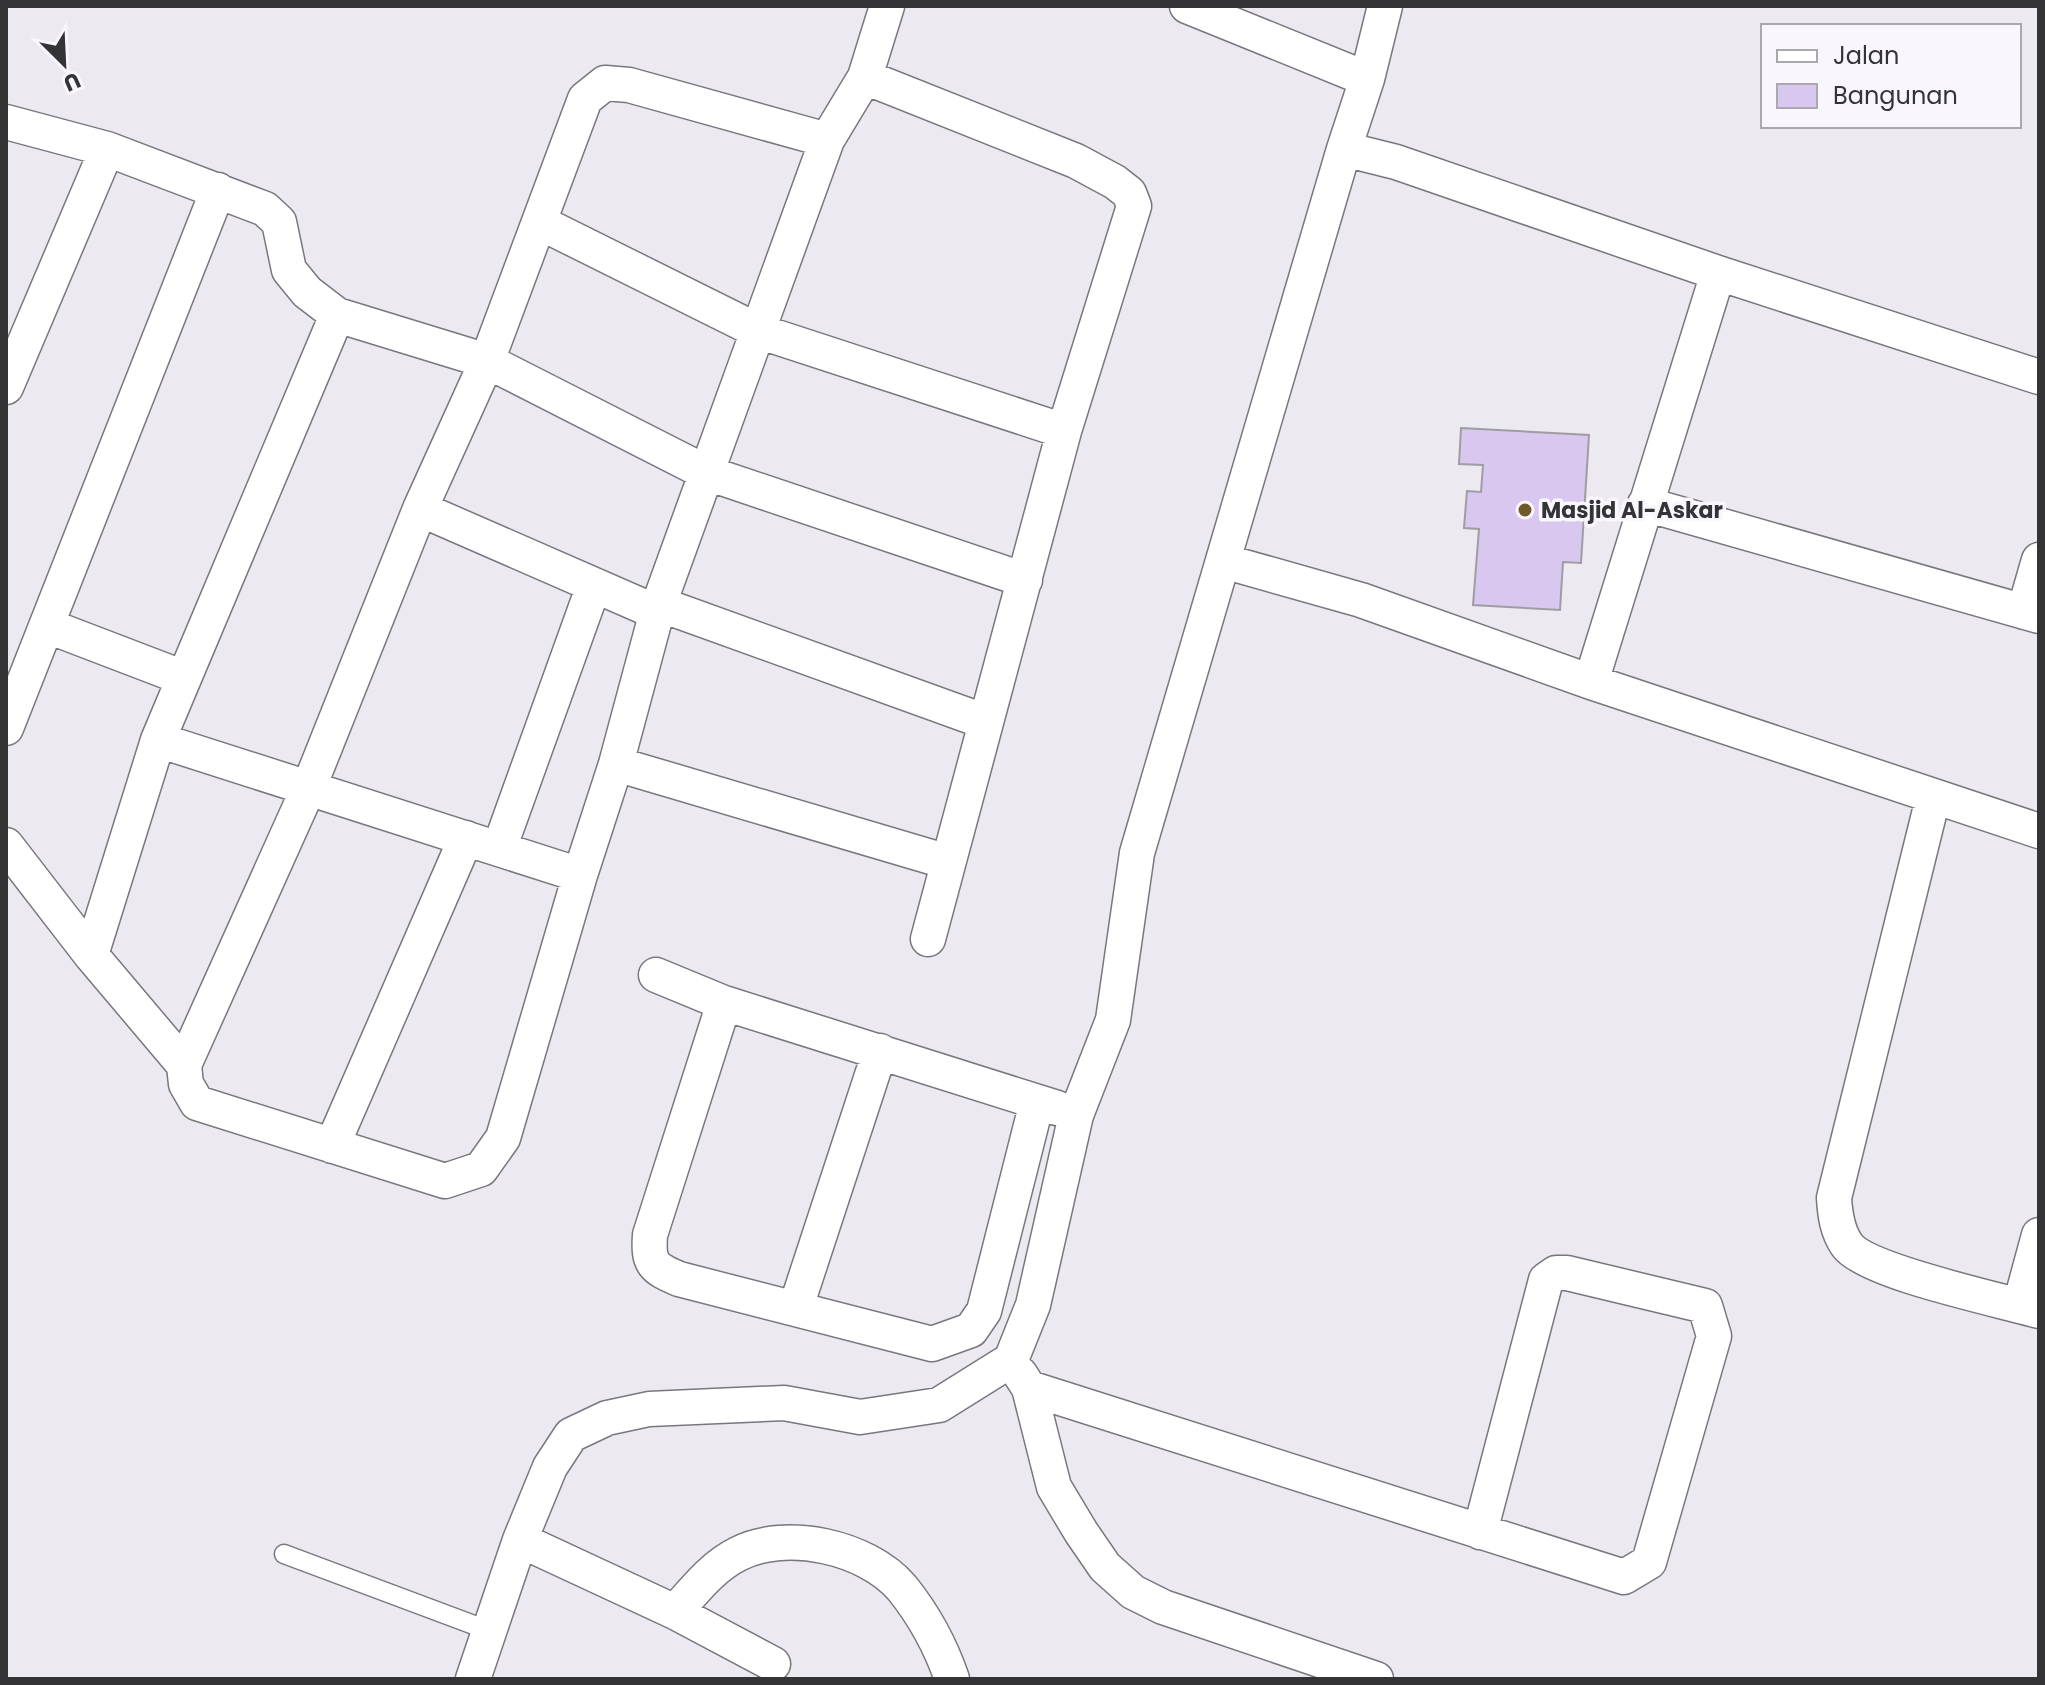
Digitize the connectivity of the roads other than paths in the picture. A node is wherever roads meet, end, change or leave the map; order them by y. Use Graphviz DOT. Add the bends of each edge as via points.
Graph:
graph roads {
  1 [pos="887,6"];
  2 [pos="1187,6"];
  3 [pos="1385,6"];
  4 [pos="865,77"];
  5 [pos="1367,79"];
  6 [pos="6,122"];
  7 [pos="827,140"];
  8 [pos="107,149"];
  9 [pos="1344,149"];
  10 [pos="218,190"];
  11 [pos="539,222"];
  12 [pos="1718,273"];
  13 [pos="337,315"];
  14 [pos="758,331"];
  15 [pos="487,361"];
  16 [pos="2039,377"];
  17 [pos="6,387"];
  18 [pos="1064,431"];
  19 [pos="707,473"];
  20 [pos="1645,504"];
  21 [pos="420,509"];
  22 [pos="2039,560"];
  23 [pos="1223,561"];
  24 [pos="1025,580"];
  25 [pos="594,585"];
  26 [pos="658,608"];
  27 [pos="2031,614"];
  28 [pos="48,626"];
  29 [pos="184,678"];
  30 [pos="1591,682"];
  31 [pos="986,722"];
  32 [pos="6,728"];
  33 [pos="158,740"];
  34 [pos="616,764"];
  35 [pos="309,787"];
  36 [pos="1933,798"];
  37 [pos="2039,831"];
  38 [pos="466,838"];
  39 [pos="6,845"];
  40 [pos="499,849"];
  41 [pos="948,862"];
  42 [pos="580,875"];
  43 [pos="928,939"];
  44 [pos="91,955"];
  45 [pos="656,975"];
  46 [pos="724,1003"];
  47 [pos="880,1051"];
  48 [pos="184,1065"];
  49 [pos="1037,1102"];
  50 [pos="1076,1115"];
  51 [pos="332,1146"];
  52 [pos="2039,1235"];
  53 [pos="796,1307"];
  54 [pos="2030,1308"];
  55 [pos="1020,1374"];
  56 [pos="1480,1532"];
  57 [pos="520,1540"];
  58 [pos="284,1554"];
  59 [pos="675,1612"];
  60 [pos="490,1631"];
  61 [pos="773,1664"];
  62 [pos="473,1679"];
  63 [pos="952,1679"];
  64 [pos="1376,1679"];
  1 -- 4 [label="street"];
  2 -- 5 [label="street"];
  3 -- 5 [label="street"];
  4 -- 7 [label="street"];
  4 -- 18 [label="street" via="1076,161 1129,193 1134,206 1130,225"];
  5 -- 9 [label="street"];
  6 -- 8 [label="street"];
  7 -- 11 [label="street" via="629,85 605,83 585,99"];
  7 -- 14 [label="street"];
  8 -- 10 [label="street"];
  8 -- 17 [label="street"];
  9 -- 12 [label="street" via="1396,162"];
  9 -- 23 [label="street"];
  10 -- 13 [label="street" via="265,209 279,222 289,270"];
  10 -- 28 [label="street"];
  11 -- 14 [label="street"];
  11 -- 15 [label="street"];
  12 -- 16 [label="street"];
  12 -- 20 [label="street"];
  13 -- 15 [label="street"];
  13 -- 29 [label="street"];
  14 -- 18 [label="street"];
  14 -- 19 [label="street"];
  15 -- 19 [label="street"];
  15 -- 21 [label="street"];
  18 -- 24 [label="street"];
  19 -- 24 [label="street"];
  19 -- 26 [label="street"];
  20 -- 27 [label="street"];
  20 -- 30 [label="street"];
  21 -- 25 [label="street"];
  21 -- 35 [label="street"];
  22 -- 27 [label="street"];
  23 -- 30 [label="street" via="1361,600"];
  23 -- 50 [label="street" via="1137,853 1113,1020"];
  24 -- 31 [label="street"];
  25 -- 26 [label="street"];
  25 -- 40 [label="street"];
  26 -- 31 [label="street"];
  26 -- 34 [label="street"];
  28 -- 29 [label="street"];
  28 -- 32 [label="street"];
  29 -- 33 [label="street"];
  30 -- 36 [label="street"];
  31 -- 41 [label="street"];
  33 -- 35 [label="street"];
  33 -- 44 [label="street"];
  34 -- 41 [label="street"];
  34 -- 42 [label="street"];
  35 -- 38 [label="street"];
  35 -- 48 [label="street"];
  36 -- 37 [label="street"];
  36 -- 54 [label="street" via="1834,1198 1835,1218 1848,1246 1875,1265"];
  38 -- 40 [label="street"];
  38 -- 51 [label="street"];
  39 -- 44 [label="street"];
  40 -- 42 [label="street"];
  41 -- 43 [label="street"];
  42 -- 51 [label="street" via="503,1138 481,1169 445,1181"];
  44 -- 48 [label="street"];
  45 -- 46 [label="street"];
  46 -- 47 [label="street"];
  46 -- 53 [label="street" via="648,1255 657,1269 679,1279"];
  47 -- 49 [label="street"];
  47 -- 53 [label="street"];
  48 -- 51 [label="street" via="186,1084 197,1103"];
  49 -- 50 [label="street"];
  49 -- 53 [label="street" via="984,1311 971,1330 932,1344"];
  50 -- 55 [label="street"];
  52 -- 54 [label="street"];
  55 -- 56 [label="street"];
  55 -- 57 [label="street" via="939,1405 860,1417 784,1403 649,1409 607,1418 571,1435 550,1467"];
  55 -- 64 [label="street" via="1054,1487 1105,1567 1133,1592 1163,1607"];
  56 -- 56 [label="street" via="1624,1577 1649,1562 1714,1336 1705,1306 1567,1273 1546,1280"];
  57 -- 59 [label="street"];
  57 -- 60 [label="street"];
  58 -- 60 [label="lane"];
  59 -- 61 [label="street"];
  59 -- 63 [label="street" via="710,1573 738,1554 765,1544 795,1542 836,1550 873,1565 900,1586 925,1621"];
  60 -- 62 [label="street"];
}
